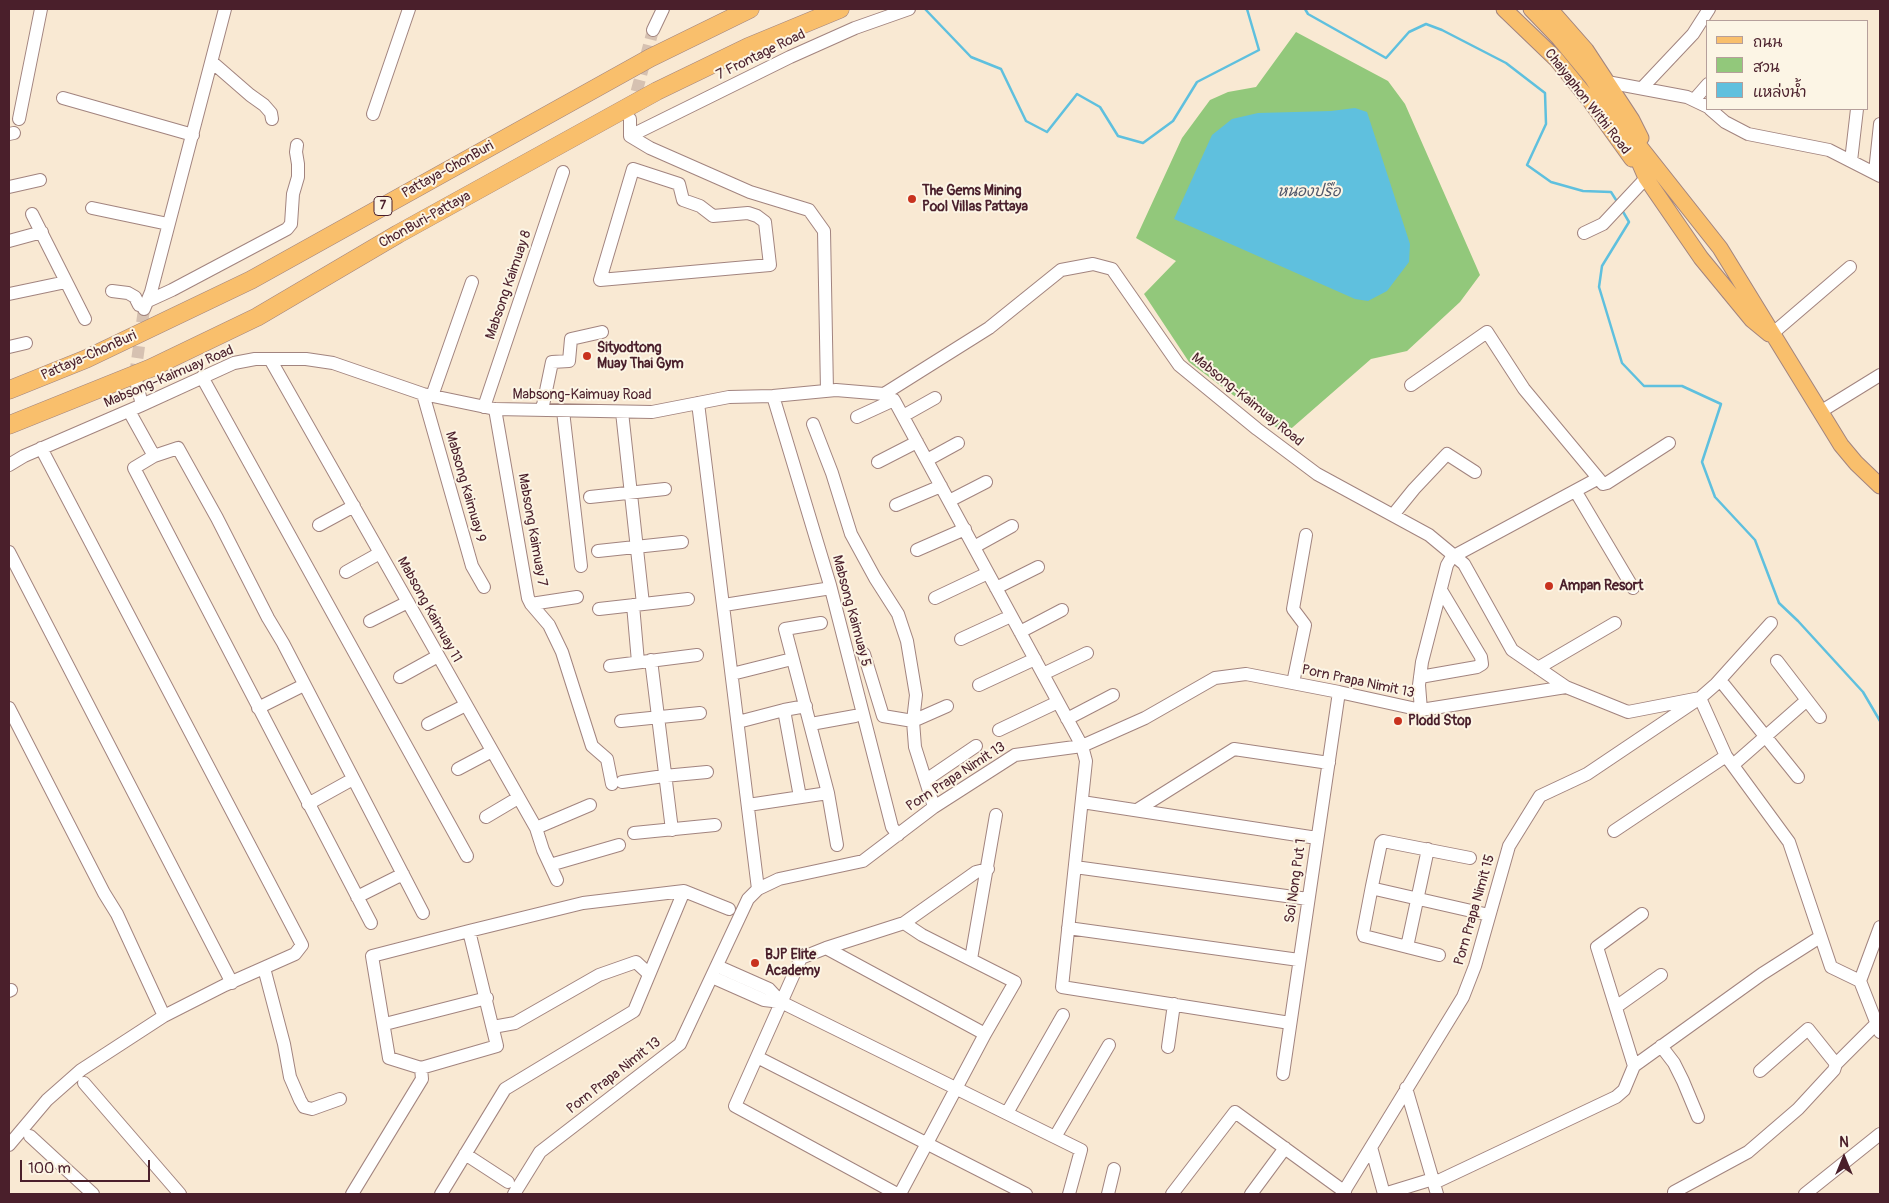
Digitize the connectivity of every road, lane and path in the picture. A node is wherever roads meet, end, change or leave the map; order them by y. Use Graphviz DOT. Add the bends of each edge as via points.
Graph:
graph roads {
  1 [pos="41,9"];
  2 [pos="226,9"];
  3 [pos="409,9"];
  4 [pos="664,9"];
  5 [pos="750,9"];
  6 [pos="840,9"];
  7 [pos="909,9"];
  8 [pos="1504,9"];
  9 [pos="1531,9"];
  10 [pos="1550,9"];
  11 [pos="1709,9"];
  12 [pos="653,30"];
  13 [pos="212,62"];
  14 [pos="1607,82"];
  15 [pos="1706,86"];
  16 [pos="1642,88"];
  17 [pos="63,98"];
  18 [pos="1694,100"];
  19 [pos="1706,106"];
  20 [pos="1711,110"];
  21 [pos="1857,110"];
  22 [pos="373,114"];
  23 [pos="19,119"];
  24 [pos="272,119"];
  25 [pos="630,119"];
  26 [pos="1880,124"];
  27 [pos="1623,126"];
  28 [pos="193,135"];
  29 [pos="630,136"];
  30 [pos="297,145"];
  31 [pos="1851,161"];
  32 [pos="1655,164"];
  33 [pos="563,172"];
  34 [pos="1877,174"];
  35 [pos="1646,178"];
  36 [pos="40,180"];
  37 [pos="9,187"];
  38 [pos="750,192"];
  39 [pos="92,208"];
  40 [pos="748,213"];
  41 [pos="32,214"];
  42 [pos="168,224"];
  43 [pos="42,232"];
  44 [pos="1584,233"];
  45 [pos="9,241"];
  46 [pos="1720,248"];
  47 [pos="1700,258"];
  48 [pos="1850,267"];
  49 [pos="66,282"];
  50 [pos="472,282"];
  51 [pos="112,291"];
  52 [pos="9,294"];
  53 [pos="146,305"];
  54 [pos="84,319"];
  55 [pos="602,332"];
  56 [pos="1775,337"];
  57 [pos="26,343"];
  58 [pos="9,347"];
  59 [pos="270,358"];
  60 [pos="1880,375"];
  61 [pos="135,376"];
  62 [pos="202,378"];
  63 [pos="1411,385"];
  64 [pos="9,390"];
  65 [pos="827,391"];
  66 [pos="428,395"];
  67 [pos="773,396"];
  68 [pos="935,398"];
  69 [pos="698,403"];
  70 [pos="142,405"];
  71 [pos="490,408"];
  72 [pos="542,410"];
  73 [pos="129,411"];
  74 [pos="563,411"];
  75 [pos="622,412"];
  76 [pos="1820,412"];
  77 [pos="903,416"];
  78 [pos="856,417"];
  79 [pos="814,424"];
  80 [pos="9,425"];
  81 [pos="918,442"];
  82 [pos="1669,443"];
  83 [pos="958,444"];
  84 [pos="41,448"];
  85 [pos="154,456"];
  86 [pos="927,460"];
  87 [pos="878,462"];
  88 [pos="9,465"];
  89 [pos="1475,472"];
  90 [pos="1597,479"];
  91 [pos="986,482"];
  92 [pos="941,486"];
  93 [pos="1880,486"];
  94 [pos="665,489"];
  95 [pos="631,492"];
  96 [pos="1576,492"];
  97 [pos="590,497"];
  98 [pos="949,501"];
  99 [pos="896,505"];
  100 [pos="354,506"];
  101 [pos="1393,516"];
  102 [pos="319,525"];
  103 [pos="1012,526"];
  104 [pos="965,529"];
  105 [pos="1306,534"];
  106 [pos="682,542"];
  107 [pos="637,547"];
  108 [pos="974,547"];
  109 [pos="917,550"];
  110 [pos="598,551"];
  111 [pos="9,552"];
  112 [pos="380,553"];
  113 [pos="1454,556"];
  114 [pos="581,566"];
  115 [pos="1038,567"];
  116 [pos="346,572"];
  117 [pos="988,573"];
  118 [pos="484,587"];
  119 [pos="996,588"];
  120 [pos="1633,588"];
  121 [pos="825,589"];
  122 [pos="1440,590"];
  123 [pos="577,597"];
  124 [pos="935,598"];
  125 [pos="688,599"];
  126 [pos="408,602"];
  127 [pos="531,604"];
  128 [pos="638,604"];
  129 [pos="724,605"];
  130 [pos="599,609"];
  131 [pos="1062,610"];
  132 [pos="1011,616"];
  133 [pos="370,621"];
  134 [pos="821,623"];
  135 [pos="1615,623"];
  136 [pos="1772,623"];
  137 [pos="1020,632"];
  138 [pos="961,639"];
  139 [pos="1087,653"];
  140 [pos="864,654"];
  141 [pos="696,655"];
  142 [pos="438,656"];
  143 [pos="792,659"];
  144 [pos="1035,659"];
  145 [pos="645,661"];
  146 [pos="1777,661"];
  147 [pos="610,666"];
  148 [pos="1538,668"];
  149 [pos="732,674"];
  150 [pos="1043,674"];
  151 [pos="1420,676"];
  152 [pos="400,677"];
  153 [pos="1293,683"];
  154 [pos="304,685"];
  155 [pos="980,685"];
  156 [pos="1724,686"];
  157 [pos="1566,687"];
  158 [pos="1339,692"];
  159 [pos="1113,695"];
  160 [pos="1700,698"];
  161 [pos="1807,700"];
  162 [pos="1058,702"];
  163 [pos="466,705"];
  164 [pos="806,706"];
  165 [pos="947,706"];
  166 [pos="9,708"];
  167 [pos="258,708"];
  168 [pos="784,710"];
  169 [pos="1421,710"];
  170 [pos="700,713"];
  171 [pos="854,716"];
  172 [pos="658,717"];
  173 [pos="1820,717"];
  174 [pos="1067,719"];
  175 [pos="621,721"];
  176 [pos="913,721"];
  177 [pos="738,722"];
  178 [pos="428,724"];
  179 [pos="811,724"];
  180 [pos="999,730"];
  181 [pos="1766,736"];
  182 [pos="976,746"];
  183 [pos="1082,746"];
  184 [pos="492,751"];
  185 [pos="1730,760"];
  186 [pos="1328,763"];
  187 [pos="458,769"];
  188 [pos="707,772"];
  189 [pos="664,776"];
  190 [pos="1798,777"];
  191 [pos="353,779"];
  192 [pos="926,780"];
  193 [pos="828,793"];
  194 [pos="518,798"];
  195 [pos="800,798"];
  196 [pos="1082,802"];
  197 [pos="308,804"];
  198 [pos="590,805"];
  199 [pos="748,805"];
  200 [pos="934,807"];
  201 [pos="1137,810"];
  202 [pos="996,814"];
  203 [pos="486,817"];
  204 [pos="714,825"];
  205 [pos="536,828"];
  206 [pos="672,830"];
  207 [pos="1614,831"];
  208 [pos="634,834"];
  209 [pos="898,835"];
  210 [pos="1318,838"];
  211 [pos="620,844"];
  212 [pos="837,844"];
  213 [pos="1428,849"];
  214 [pos="467,856"];
  215 [pos="1470,858"];
  216 [pos="550,865"];
  217 [pos="1075,867"];
  218 [pos="988,869"];
  219 [pos="403,874"];
  220 [pos="557,880"];
  221 [pos="1372,886"];
  222 [pos="758,889"];
  223 [pos="684,891"];
  224 [pos="357,897"];
  225 [pos="1417,898"];
  226 [pos="1308,899"];
  227 [pos="729,909"];
  228 [pos="423,912"];
  229 [pos="1489,914"];
  230 [pos="1642,914"];
  231 [pos="370,923"];
  232 [pos="904,923"];
  233 [pos="1880,927"];
  234 [pos="1068,928"];
  235 [pos="469,931"];
  236 [pos="1820,937"];
  237 [pos="1407,947"];
  238 [pos="826,948"];
  239 [pos="1439,955"];
  240 [pos="971,959"];
  241 [pos="1299,960"];
  242 [pos="264,968"];
  243 [pos="714,971"];
  244 [pos="649,974"];
  245 [pos="1661,975"];
  246 [pos="1860,981"];
  247 [pos="232,983"];
  248 [pos="487,998"];
  249 [pos="781,1002"];
  250 [pos="1174,1004"];
  251 [pos="1616,1007"];
  252 [pos="1062,1015"];
  253 [pos="164,1016"];
  254 [pos="1290,1023"];
  255 [pos="385,1024"];
  256 [pos="493,1027"];
  257 [pos="1878,1028"];
  258 [pos="985,1034"];
  259 [pos="1109,1045"];
  260 [pos="1661,1046"];
  261 [pos="1168,1047"];
  262 [pos="757,1057"];
  263 [pos="1836,1064"];
  264 [pos="1634,1066"];
  265 [pos="421,1068"];
  266 [pos="1760,1071"];
  267 [pos="1283,1074"];
  268 [pos="84,1083"];
  269 [pos="956,1087"];
  270 [pos="1406,1088"];
  271 [pos="340,1099"];
  272 [pos="1007,1113"];
  273 [pos="1698,1117"];
  274 [pos="1880,1134"];
  275 [pos="30,1136"];
  276 [pos="1055,1137"];
  277 [pos="927,1144"];
  278 [pos="9,1145"];
  279 [pos="1371,1147"];
  280 [pos="1285,1148"];
  281 [pos="465,1154"];
  282 [pos="1114,1169"];
  283 [pos="508,1182"];
  284 [pos="1434,1185"];
  285 [pos="1674,1192"];
  286 [pos="1344,1193"];
  287 [pos="94,1194"];
  288 [pos="180,1194"];
  289 [pos="352,1194"];
  290 [pos="441,1194"];
  291 [pos="514,1194"];
  292 [pos="899,1194"];
  293 [pos="1026,1194"];
  294 [pos="1069,1194"];
  295 [pos="1108,1194"];
  296 [pos="1172,1194"];
  297 [pos="1251,1194"];
  298 [pos="1384,1194"];
  299 [pos="1805,1194"];
  1 -- 23 [label="street"];
  2 -- 13 [label="street"];
  3 -- 22 [label="street"];
  4 -- 12 [label="street"];
  5 -- 64 [label="highway, Pattaya-ChonBuri / 7" via="650,58 251,280 86,359"];
  6 -- 80 [label="highway, ChonBuri-Pattaya / 7" via="748,46 657,91 257,316 150,368"];
  7 -- 29 [label="street, 7 Frontage Road" via="855,28 790,57"];
  8 -- 35 [label="main road, Chaiyaphon Withi Road" via="1556,59"];
  9 -- 27 [label="main road, Chaiyaphon Withi Road" via="1592,78"];
  10 -- 14 [label="main road, Chaiyaphon Withi Road" via="1586,50"];
  11 -- 16 [label="street" via="1693,34"];
  13 -- 24 [label="street" via="264,105"];
  13 -- 28 [label="street"];
  14 -- 16 [label="street"];
  14 -- 32 [label="main road, Chaiyaphon Withi Road"];
  15 -- 18 [label="street"];
  16 -- 18 [label="street"];
  17 -- 28 [label="street"];
  18 -- 19 [label="street"];
  20 -- 31 [label="street" via="1725,122 1748,134 1829,150"];
  21 -- 31 [label="street"];
  25 -- 29 [label="street"];
  26 -- 34 [label="street"];
  27 -- 32 [label="main road, Chaiyaphon Withi Road"];
  27 -- 35 [label="main road, Chaiyaphon Withi Road"];
  28 -- 42 [label="street"];
  29 -- 38 [label="street"];
  30 -- 53 [label="street" via="298,177 291,224 287,229"];
  31 -- 34 [label="street"];
  32 -- 46 [label="main road, Chaiyaphon Withi Road"];
  33 -- 71 [label="street, Mabsong Kaimuay 8"];
  35 -- 44 [label="street" via="1603,224"];
  35 -- 47 [label="main road, Chaiyaphon Withi Road"];
  36 -- 37 [label="street"];
  38 -- 40 [label="street"];
  38 -- 65 [label="street" via="808,210 824,231"];
  39 -- 42 [label="street"];
  40 -- 40 [label="street" via="713,216 700,206 683,200 679,184 632,169 600,280 770,265 765,222"];
  41 -- 43 [label="street"];
  42 -- 53 [label="street"];
  43 -- 45 [label="street"];
  43 -- 49 [label="street"];
  46 -- 47 [label="main road"];
  46 -- 56 [label="main road, Chaiyaphon Withi Road"];
  47 -- 56 [label="main road, Chaiyaphon Withi Road" via="1752,320"];
  48 -- 56 [label="street"];
  49 -- 52 [label="street"];
  49 -- 54 [label="street"];
  50 -- 66 [label="street"];
  51 -- 53 [label="street" via="128,293 135,297 139,306"];
  55 -- 72 [label="street" via="571,340 569,361 552,362"];
  56 -- 76 [label="main road, Chaiyaphon Withi Road"];
  57 -- 58 [label="street"];
  59 -- 62 [label="street, Mabsong-Kaimuay Road" via="234,363"];
  59 -- 66 [label="street, Mabsong-Kaimuay Road" via="306,358 333,363"];
  59 -- 100 [label="street, Mabsong Kaimuay 11"];
  60 -- 76 [label="street"];
  61 -- 70 [label="street"];
  62 -- 70 [label="street, Mabsong-Kaimuay Road"];
  62 -- 214 [label="street"];
  63 -- 90 [label="street" via="1486,332 1524,388"];
  65 -- 67 [label="street, Mabsong-Kaimuay Road"];
  65 -- 101 [label="street, Mabsong-Kaimuay Road" via="884,394 989,328 1060,270 1094,264 1112,269 1179,365 1310,468"];
  66 -- 71 [label="street, Mabsong-Kaimuay Road"];
  66 -- 118 [label="street, Mabsong Kaimuay 9" via="472,566"];
  67 -- 69 [label="street, Mabsong-Kaimuay Road" via="729,397"];
  67 -- 209 [label="street, Mabsong Kaimuay 5" via="830,586 892,827"];
  68 -- 77 [label="street"];
  69 -- 75 [label="street, Mabsong-Kaimuay Road" via="652,412"];
  69 -- 129 [label="street"];
  70 -- 73 [label="street, Mabsong-Kaimuay Road"];
  71 -- 72 [label="street, Mabsong-Kaimuay Road"];
  71 -- 127 [label="street, Mabsong Kaimuay 7"];
  72 -- 74 [label="street, Mabsong-Kaimuay Road"];
  73 -- 84 [label="street, Mabsong-Kaimuay Road"];
  73 -- 85 [label="street"];
  74 -- 75 [label="street, Mabsong-Kaimuay Road"];
  74 -- 114 [label="street"];
  75 -- 95 [label="street"];
  76 -- 93 [label="main road, Chaiyaphon Withi Road" via="1841,445"];
  77 -- 78 [label="street" via="894,400"];
  77 -- 81 [label="street"];
  79 -- 176 [label="street" via="851,534 898,614 908,641 916,695"];
  81 -- 86 [label="street"];
  81 -- 87 [label="street"];
  82 -- 90 [label="street" via="1607,483"];
  83 -- 86 [label="street"];
  84 -- 88 [label="street, Mabsong-Kaimuay Road"];
  84 -- 242 [label="street" via="302,945 295,954"];
  85 -- 154 [label="street" via="178,448"];
  85 -- 167 [label="street" via="134,468"];
  86 -- 92 [label="street"];
  89 -- 101 [label="street" via="1447,454"];
  90 -- 96 [label="street"];
  91 -- 98 [label="street"];
  92 -- 98 [label="street"];
  92 -- 99 [label="street"];
  94 -- 95 [label="street"];
  95 -- 97 [label="street"];
  95 -- 107 [label="street"];
  96 -- 113 [label="street"];
  96 -- 120 [label="street"];
  98 -- 104 [label="street"];
  100 -- 102 [label="street"];
  100 -- 112 [label="street, Mabsong Kaimuay 11"];
  101 -- 113 [label="street, Mabsong-Kaimuay Road" via="1429,535"];
  103 -- 108 [label="street"];
  104 -- 108 [label="street"];
  104 -- 109 [label="street"];
  105 -- 153 [label="street" via="1293,609 1305,625"];
  106 -- 107 [label="street"];
  107 -- 110 [label="street"];
  107 -- 128 [label="street"];
  108 -- 117 [label="street"];
  111 -- 247 [label="street"];
  112 -- 116 [label="street"];
  112 -- 126 [label="street, Mabsong Kaimuay 11"];
  113 -- 122 [label="street" via="1447,564"];
  113 -- 148 [label="street, Mabsong-Kaimuay Road" via="1464,564 1512,650"];
  115 -- 119 [label="street"];
  117 -- 119 [label="street"];
  117 -- 124 [label="street"];
  119 -- 132 [label="street"];
  121 -- 129 [label="street"];
  122 -- 151 [label="street"];
  122 -- 151 [label="street" via="1482,657 1482,664"];
  123 -- 127 [label="street"];
  125 -- 128 [label="street"];
  126 -- 133 [label="street"];
  126 -- 142 [label="street, Mabsong Kaimuay 11"];
  127 -- 189 [label="street, Mabsong Kaimuay 7" via="549,625 562,652 592,746 607,759 617,783"];
  128 -- 130 [label="street"];
  128 -- 145 [label="street"];
  129 -- 149 [label="street"];
  131 -- 137 [label="street"];
  132 -- 137 [label="street"];
  132 -- 138 [label="street"];
  134 -- 143 [label="street" via="785,629"];
  135 -- 148 [label="street"];
  136 -- 160 [label="street, Porn Prapa Nimit 15"];
  137 -- 144 [label="street"];
  139 -- 150 [label="street"];
  140 -- 176 [label="street" via="883,716"];
  141 -- 145 [label="street"];
  142 -- 152 [label="street"];
  142 -- 163 [label="street, Mabsong Kaimuay 11"];
  143 -- 149 [label="street"];
  143 -- 164 [label="street"];
  144 -- 150 [label="street"];
  144 -- 155 [label="street"];
  145 -- 147 [label="street"];
  145 -- 172 [label="street"];
  146 -- 161 [label="street"];
  148 -- 157 [label="street, Mabsong-Kaimuay Road"];
  149 -- 177 [label="street"];
  150 -- 162 [label="street"];
  151 -- 169 [label="street"];
  153 -- 158 [label="street, Porn Prapa Nimit 13"];
  153 -- 183 [label="street, Porn Prapa Nimit 13" via="1246,674 1215,678 1145,718"];
  154 -- 167 [label="street"];
  154 -- 191 [label="street"];
  156 -- 181 [label="street"];
  157 -- 160 [label="street, Mabsong-Kaimuay Road" via="1628,712"];
  157 -- 169 [label="street, Porn Prapa Nimit 13"];
  158 -- 169 [label="street, Porn Prapa Nimit 13"];
  158 -- 186 [label="street, Soi Nong Put 1"];
  159 -- 174 [label="street"];
  160 -- 185 [label="street"];
  160 -- 229 [label="street, Porn Prapa Nimit 15" via="1587,774 1540,796 1508,846"];
  161 -- 173 [label="street"];
  161 -- 181 [label="street"];
  162 -- 174 [label="street"];
  162 -- 180 [label="street"];
  163 -- 178 [label="street"];
  163 -- 184 [label="street, Mabsong Kaimuay 11"];
  164 -- 168 [label="street"];
  164 -- 179 [label="street"];
  165 -- 176 [label="street"];
  166 -- 253 [label="street" via="117,914"];
  167 -- 197 [label="street"];
  168 -- 177 [label="street"];
  168 -- 195 [label="street"];
  170 -- 172 [label="street"];
  171 -- 179 [label="street"];
  172 -- 175 [label="street"];
  172 -- 189 [label="street"];
  174 -- 183 [label="street"];
  176 -- 192 [label="street" via="915,747"];
  177 -- 199 [label="street"];
  179 -- 193 [label="street"];
  181 -- 185 [label="street"];
  181 -- 190 [label="street"];
  182 -- 192 [label="street"];
  183 -- 196 [label="street" via="1086,762"];
  183 -- 200 [label="street, Porn Prapa Nimit 13" via="1015,755"];
  184 -- 187 [label="street"];
  184 -- 194 [label="street, Mabsong Kaimuay 11"];
  185 -- 207 [label="street"];
  185 -- 236 [label="street" via="1789,842"];
  186 -- 201 [label="street" via="1234,749"];
  186 -- 210 [label="street, Soi Nong Put 1"];
  188 -- 189 [label="street"];
  189 -- 206 [label="street"];
  191 -- 197 [label="street"];
  191 -- 219 [label="street"];
  192 -- 200 [label="street"];
  193 -- 195 [label="street"];
  193 -- 212 [label="street"];
  194 -- 203 [label="street"];
  194 -- 205 [label="street, Mabsong Kaimuay 11"];
  195 -- 199 [label="street"];
  196 -- 201 [label="street"];
  196 -- 217 [label="street"];
  197 -- 224 [label="street"];
  198 -- 205 [label="street"];
  199 -- 222 [label="street"];
  200 -- 209 [label="street, Porn Prapa Nimit 13"];
  201 -- 210 [label="street"];
  202 -- 218 [label="street"];
  204 -- 206 [label="street"];
  205 -- 216 [label="street, Mabsong Kaimuay 11"];
  206 -- 208 [label="street"];
  209 -- 222 [label="street, Porn Prapa Nimit 13" via="863,861 779,879"];
  210 -- 226 [label="street, Soi Nong Put 1"];
  211 -- 216 [label="street"];
  213 -- 215 [label="street"];
  213 -- 221 [label="street" via="1387,840 1382,842"];
  213 -- 225 [label="street"];
  216 -- 220 [label="street, Mabsong Kaimuay 11"];
  217 -- 226 [label="street"];
  217 -- 234 [label="street"];
  218 -- 232 [label="street" via="976,872"];
  218 -- 240 [label="street"];
  219 -- 224 [label="street"];
  219 -- 228 [label="street"];
  221 -- 225 [label="street"];
  221 -- 237 [label="street" via="1363,934"];
  222 -- 243 [label="street, Porn Prapa Nimit 13" via="748,899"];
  223 -- 227 [label="street"];
  223 -- 235 [label="street" via="583,903"];
  223 -- 244 [label="street"];
  224 -- 231 [label="street"];
  225 -- 229 [label="street"];
  225 -- 237 [label="street"];
  226 -- 241 [label="street, Soi Nong Put 1"];
  229 -- 270 [label="street, Porn Prapa Nimit 15" via="1476,966 1463,997"];
  230 -- 251 [label="street" via="1597,947"];
  232 -- 238 [label="street"];
  232 -- 240 [label="street"];
  233 -- 246 [label="street"];
  234 -- 241 [label="street"];
  234 -- 250 [label="street" via="1062,987"];
  235 -- 248 [label="street"];
  235 -- 255 [label="street" via="372,956"];
  236 -- 246 [label="street" via="1831,967"];
  236 -- 260 [label="street"];
  237 -- 239 [label="street"];
  238 -- 249 [label="street" via="801,958"];
  238 -- 258 [label="street"];
  240 -- 258 [label="street" via="1015,982"];
  241 -- 254 [label="street, Soi Nong Put 1"];
  242 -- 247 [label="street"];
  242 -- 271 [label="street" via="290,1077 304,1107 312,1109"];
  243 -- 249 [label="street" via="769,988"];
  243 -- 291 [label="street, Porn Prapa Nimit 13" via="680,1044 540,1152"];
  244 -- 256 [label="street" via="636,962 599,975 516,1023"];
  244 -- 281 [label="street" via="634,1011 505,1089"];
  245 -- 251 [label="street"];
  246 -- 257 [label="street"];
  247 -- 253 [label="street"];
  248 -- 255 [label="street"];
  248 -- 256 [label="street"];
  249 -- 262 [label="street"];
  249 -- 269 [label="street"];
  250 -- 254 [label="street"];
  250 -- 261 [label="street"];
  251 -- 264 [label="street"];
  252 -- 272 [label="street"];
  253 -- 278 [label="street" via="81,1070 46,1100"];
  254 -- 267 [label="street, Soi Nong Put 1"];
  255 -- 265 [label="street" via="389,1058"];
  256 -- 265 [label="street" via="497,1046"];
  257 -- 263 [label="street"];
  258 -- 269 [label="street"];
  259 -- 276 [label="street"];
  260 -- 264 [label="street"];
  260 -- 273 [label="street" via="1674,1063"];
  262 -- 277 [label="street"];
  262 -- 292 [label="street" via="735,1106"];
  263 -- 266 [label="street" via="1808,1029"];
  263 -- 285 [label="street" via="1798,1109 1748,1152"];
  264 -- 284 [label="street" via="1628,1084 1616,1097"];
  265 -- 289 [label="street" via="422,1079"];
  268 -- 288 [label="street"];
  269 -- 272 [label="street"];
  269 -- 277 [label="street"];
  270 -- 279 [label="street, Porn Prapa Nimit 15"];
  270 -- 284 [label="street"];
  272 -- 276 [label="street"];
  274 -- 299 [label="street"];
  275 -- 287 [label="street"];
  276 -- 294 [label="street" via="1081,1150"];
  277 -- 292 [label="street"];
  277 -- 293 [label="street"];
  279 -- 286 [label="street, Porn Prapa Nimit 15"];
  279 -- 298 [label="street"];
  280 -- 286 [label="street"];
  280 -- 296 [label="street" via="1235,1112"];
  280 -- 297 [label="street"];
  281 -- 283 [label="street"];
  281 -- 290 [label="street"];
  282 -- 295 [label="street"];
  284 -- 298 [label="street"];
}
